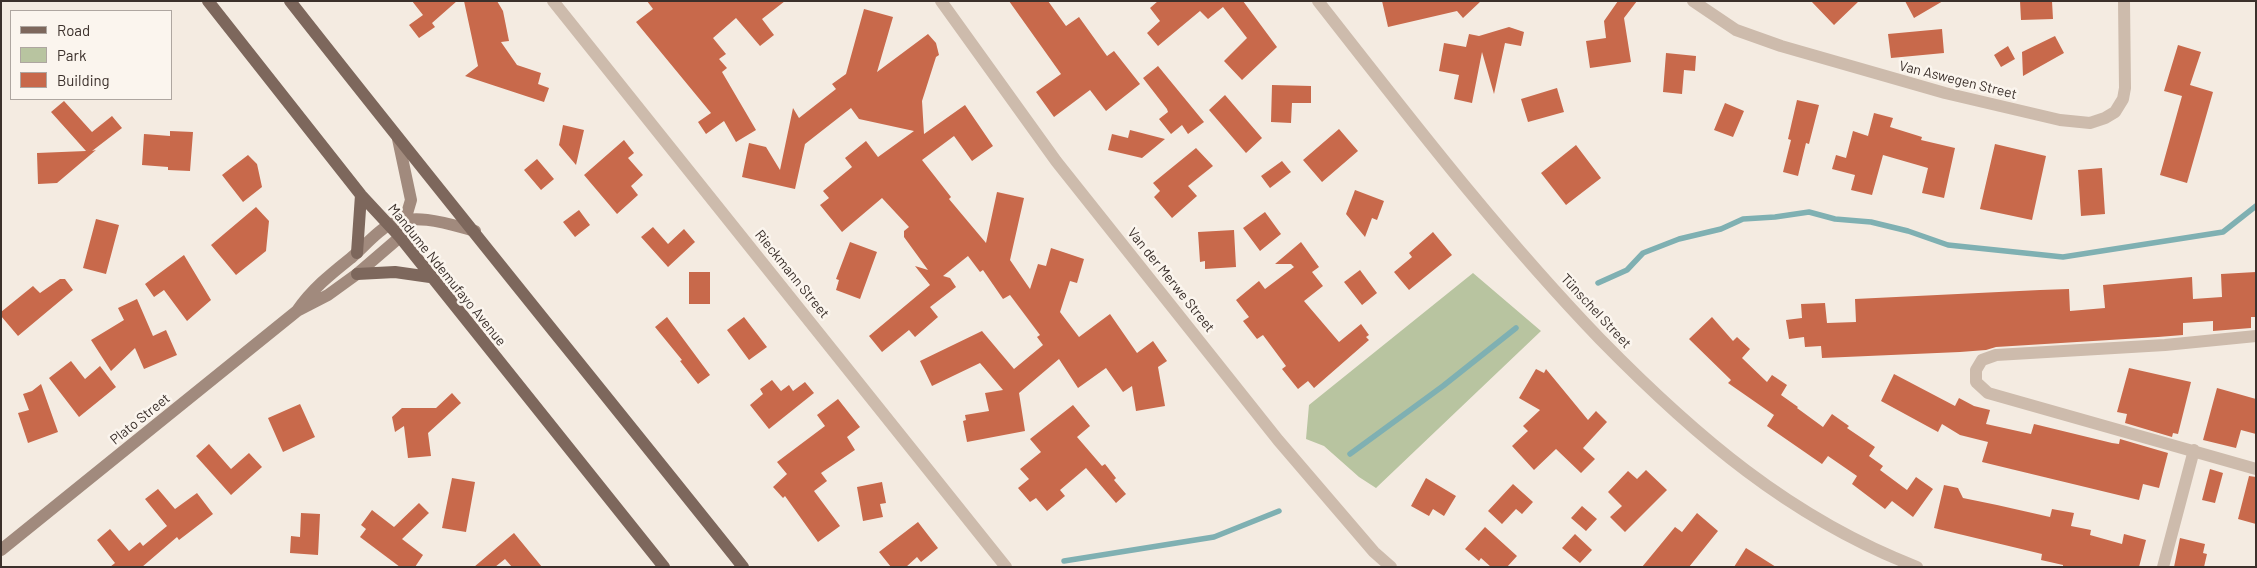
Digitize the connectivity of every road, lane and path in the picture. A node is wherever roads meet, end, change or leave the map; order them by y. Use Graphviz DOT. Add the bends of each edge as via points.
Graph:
graph roads {
  1 [pos="208,1"];
  2 [pos="290,1"];
  3 [pos="553,1"];
  4 [pos="941,1"];
  5 [pos="1318,1"];
  6 [pos="1693,1"];
  7 [pos="2124,1"];
  8 [pos="398,139"];
  9 [pos="361,195"];
  10 [pos="405,221"];
  11 [pos="388,225"];
  12 [pos="475,231"];
  13 [pos="400,237"];
  14 [pos="357,253"];
  15 [pos="357,274"];
  16 [pos="430,277"];
  17 [pos="297,311"];
  18 [pos="2256,336"];
  19 [pos="2194,450"];
  20 [pos="2256,468"];
  21 [pos="1,550"];
  22 [pos="664,567"];
  23 [pos="743,567"];
  24 [pos="1006,567"];
  25 [pos="1391,567"];
  26 [pos="1917,567"];
  27 [pos="2163,567"];
  1 -- 9 [label="main road, Mandume Ndemufayo Avenue"];
  2 -- 8 [label="main road"];
  3 -- 24 [label="street, Rieckmann Street"];
  4 -- 25 [label="street, Van der Merwe Street" via="1056,161 1272,433 1374,552"];
  5 -- 26 [label="street, Tünschel Street" via="1515,247 1654,393 1736,464 1788,502 1833,528"];
  6 -- 7 [label="street, Van Aswegen Street" via="1736,30 1822,59 1945,93 2060,120 2090,123 2115,112 2123,99"];
  8 -- 10 [label="street" via="411,195"];
  8 -- 12 [label="main road"];
  9 -- 11 [label="main road, Mandume Ndemufayo Avenue"];
  9 -- 14 [label="main road"];
  10 -- 11 [label="street, Plato Street"];
  10 -- 12 [label="street, Plato Street" via="432,219"];
  10 -- 13 [label="street"];
  11 -- 13 [label="main road, Mandume Ndemufayo Avenue"];
  11 -- 14 [label="street, Plato Street"];
  12 -- 23 [label="main road"];
  13 -- 15 [label="street, Plato Street"];
  13 -- 16 [label="main road, Mandume Ndemufayo Avenue"];
  14 -- 17 [label="street, Plato Street" via="323,280"];
  15 -- 16 [label="main road" via="395,272"];
  15 -- 17 [label="street, Plato Street" via="322,299"];
  16 -- 22 [label="main road, Mandume Ndemufayo Avenue"];
  17 -- 21 [label="street, Plato Street"];
  18 -- 19 [label="street" via="1996,355 1982,360 1976,370 1976,382 1988,393"];
  19 -- 20 [label="street"];
  19 -- 27 [label="street"];
}
